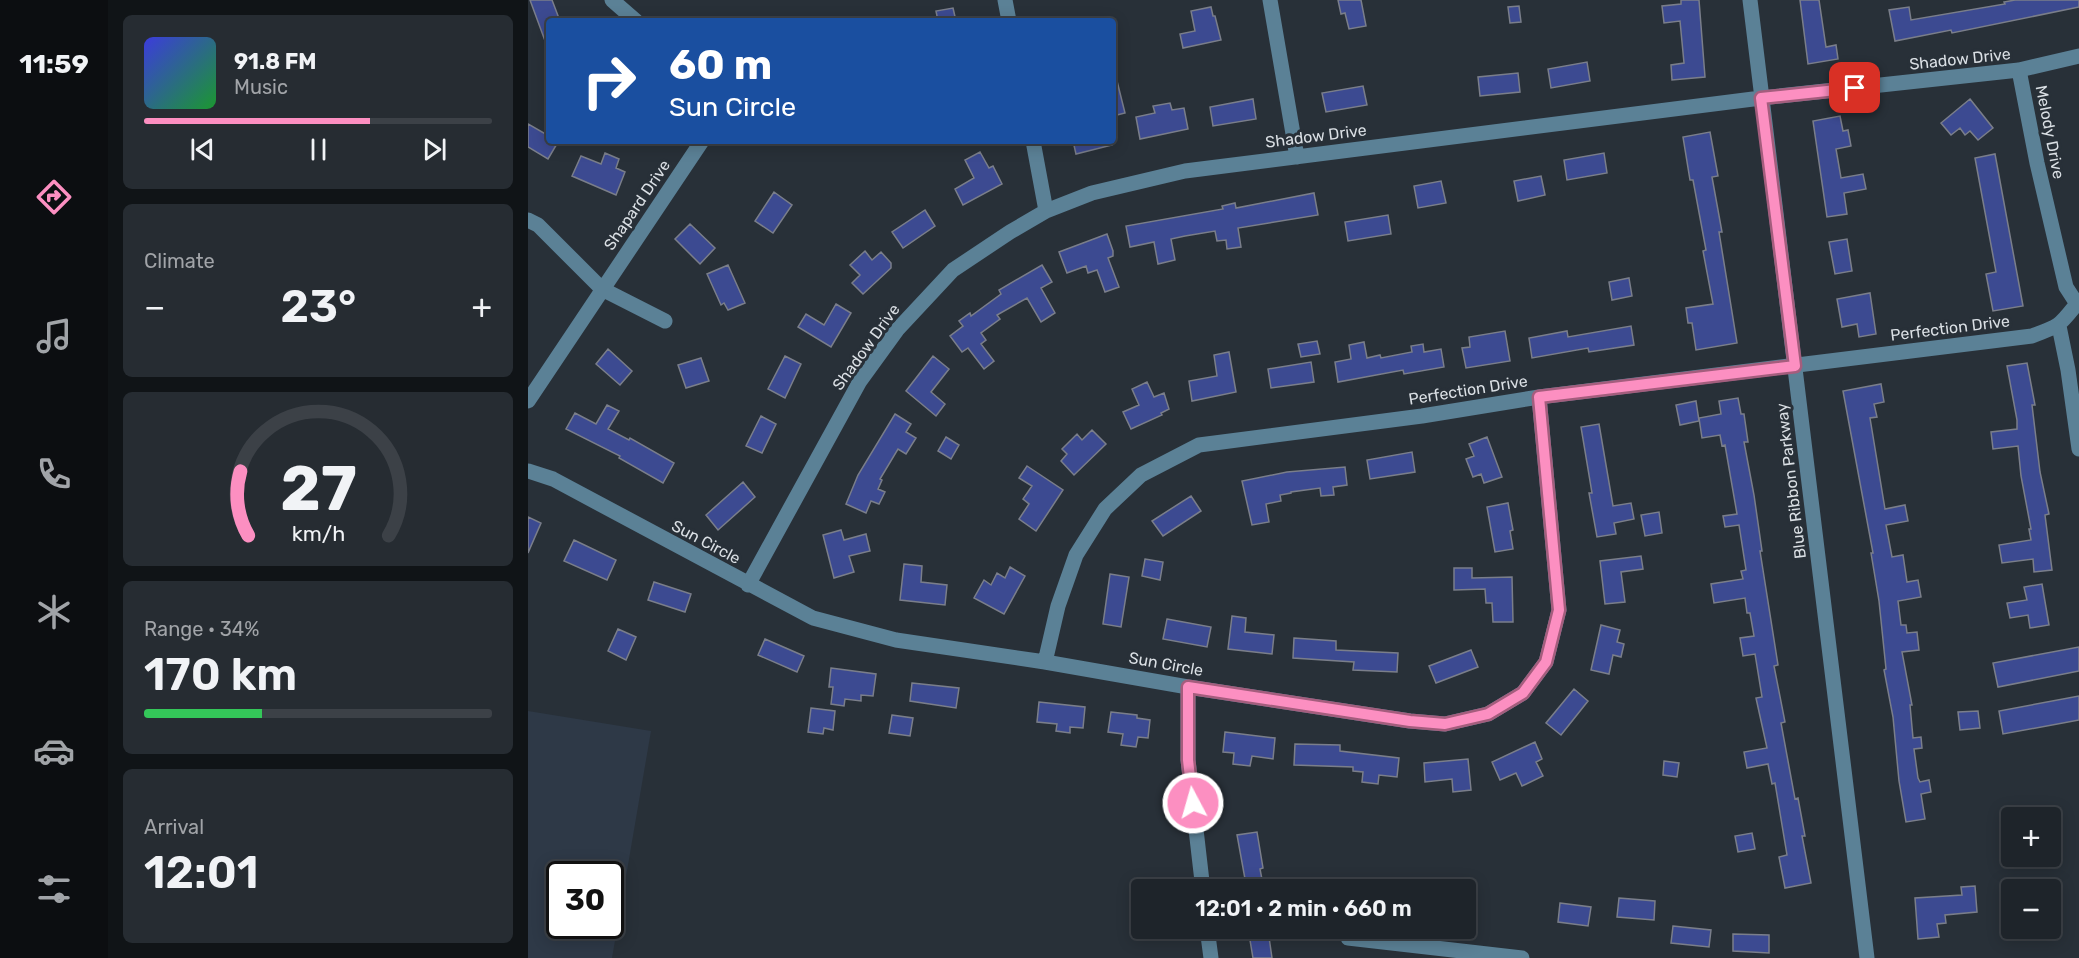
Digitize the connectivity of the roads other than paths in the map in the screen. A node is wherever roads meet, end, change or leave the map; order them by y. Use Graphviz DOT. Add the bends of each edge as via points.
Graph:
graph roads {
  1 [pos="612,0"];
  2 [pos="1005,0"];
  3 [pos="1270,0"];
  4 [pos="1750,0"];
  5 [pos="633,18"];
  6 [pos="1008,18"];
  7 [pos="2079,56"];
  8 [pos="2019,70"];
  9 [pos="1761,98"];
  10 [pos="700,144"];
  11 [pos="1034,144"];
  12 [pos="1296,157"];
  13 [pos="1046,212"];
  14 [pos="528,220"];
  15 [pos="602,289"];
  16 [pos="2078,302"];
  17 [pos="665,321"];
  18 [pos="2059,326"];
  19 [pos="1795,366"];
  20 [pos="1539,397"];
  21 [pos="528,401"];
  22 [pos="2079,449"];
  23 [pos="528,471"];
  24 [pos="748,585"];
  25 [pos="1045,662"];
  26 [pos="1188,687"];
  27 [pos="1202,879"];
  28 [pos="1208,939"];
  29 [pos="1357,939"];
  30 [pos="1211,958"];
  31 [pos="1522,958"];
  32 [pos="1867,958"];
  1 -- 5 [label="street"];
  2 -- 6 [label="street"];
  3 -- 12 [label="street"];
  4 -- 9 [label="street, Blue Ribbon Parkway"];
  7 -- 8 [label="street, Shadow Drive"];
  8 -- 9 [label="street, Shadow Drive"];
  8 -- 16 [label="street, Melody Drive" via="2066,287"];
  9 -- 12 [label="street, Shadow Drive"];
  9 -- 19 [label="street, Blue Ribbon Parkway"];
  10 -- 15 [label="street, Shapard Drive"];
  11 -- 13 [label="street"];
  12 -- 13 [label="street, Shadow Drive" via="1185,171 1092,193"];
  13 -- 24 [label="street, Shadow Drive" via="953,270 897,330 860,381"];
  14 -- 15 [label="street" via="538,225"];
  15 -- 17 [label="street"];
  15 -- 21 [label="street"];
  16 -- 18 [label="street"];
  18 -- 19 [label="street, Perfection Drive" via="2032,336"];
  18 -- 22 [label="street"];
  19 -- 20 [label="street, Perfection Drive"];
  19 -- 32 [label="street, Blue Ribbon Parkway"];
  20 -- 25 [label="street, Perfection Drive" via="1199,445 1140,476 1105,509 1076,555 1058,606"];
  20 -- 26 [label="street, Sun Circle" via="1559,610 1546,662 1523,693 1488,714 1445,724"];
  23 -- 24 [label="street, Sun Circle" via="553,480"];
  24 -- 25 [label="street, Sun Circle" via="813,618 886,638"];
  25 -- 26 [label="street, Sun Circle"];
  26 -- 27 [label="street" via="1188,760"];
  28 -- 30 [label="street"];
  29 -- 31 [label="street"];
}
